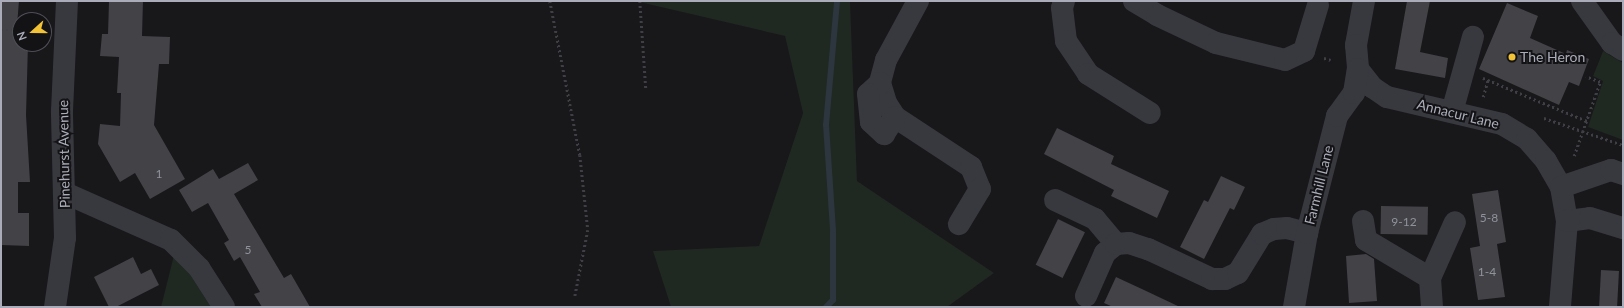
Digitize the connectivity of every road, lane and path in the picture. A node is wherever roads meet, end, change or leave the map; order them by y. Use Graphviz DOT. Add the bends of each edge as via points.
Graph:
graph roads {
  1 [pos="67,1"];
  2 [pos="550,1"];
  3 [pos="640,1"];
  4 [pos="918,1"];
  5 [pos="1064,1"];
  6 [pos="1364,1"];
  7 [pos="1136,2"];
  8 [pos="1318,6"];
  9 [pos="1579,7"];
  10 [pos="1,30"];
  11 [pos="12,30"];
  12 [pos="1473,37"];
  13 [pos="1623,50"];
  14 [pos="1358,69"];
  15 [pos="1462,70"];
  16 [pos="1586,77"];
  17 [pos="1488,80"];
  18 [pos="646,90"];
  19 [pos="1483,97"];
  20 [pos="1452,112"];
  21 [pos="1150,113"];
  22 [pos="1544,118"];
  23 [pos="1587,121"];
  24 [pos="1583,131"];
  25 [pos="1623,145"];
  26 [pos="1574,156"];
  27 [pos="1623,174"];
  28 [pos="1561,187"];
  29 [pos="65,193"];
  30 [pos="1054,200"];
  31 [pos="1363,221"];
  32 [pos="1567,221"];
  33 [pos="1455,222"];
  34 [pos="959,224"];
  35 [pos="1623,228"];
  36 [pos="1307,233"];
  37 [pos="1116,244"];
  38 [pos="1430,278"];
  39 [pos="575,296"];
  40 [pos="1086,296"];
  41 [pos="55,307"];
  42 [pos="224,307"];
  43 [pos="1294,307"];
  44 [pos="1432,307"];
  45 [pos="1560,307"];
  1 -- 29 [label="street, Pinehurst Avenue" via="62,111"];
  2 -- 39 [label="path" via="580,154 588,230"];
  3 -- 18 [label="path"];
  4 -- 34 [label="street" via="886,60 880,83 886,104 895,117 971,167 980,189"];
  5 -- 21 [label="street" via="1062,8 1066,41 1088,74"];
  6 -- 14 [label="street" via="1356,45"];
  7 -- 8 [label="street" via="1216,43 1285,60 1304,51"];
  9 -- 13 [label="street" via="1612,43"];
  10 -- 11 [label="path"];
  12 -- 15 [label="street"];
  14 -- 20 [label="street, Annacur Lane" via="1372,87 1387,97"];
  14 -- 36 [label="street, Farmhill Lane" via="1354,92 1337,116"];
  15 -- 17 [label="path"];
  15 -- 20 [label="street"];
  16 -- 23 [label="path" via="1600,82"];
  17 -- 19 [label="path"];
  17 -- 23 [label="path"];
  20 -- 28 [label="street, Annacur Lane" via="1502,124 1527,139 1546,161"];
  22 -- 24 [label="path"];
  23 -- 24 [label="path"];
  24 -- 25 [label="path"];
  24 -- 26 [label="path"];
  27 -- 28 [label="street" via="1611,170"];
  28 -- 32 [label="street, Annacur Lane"];
  29 -- 41 [label="street, Pinehurst Avenue" via="64,261"];
  29 -- 42 [label="street" via="171,240 199,268"];
  30 -- 37 [label="street" via="1095,219"];
  31 -- 38 [label="street" via="1366,240"];
  32 -- 35 [label="street" via="1590,218"];
  32 -- 45 [label="street, Annacur Lane"];
  33 -- 38 [label="street"];
  36 -- 37 [label="street" via="1287,228 1274,229 1262,234 1238,273 1225,279 1212,279 1129,243"];
  36 -- 43 [label="street, Farmhill Lane"];
  37 -- 40 [label="street" via="1105,253"];
  38 -- 44 [label="street"];
}
